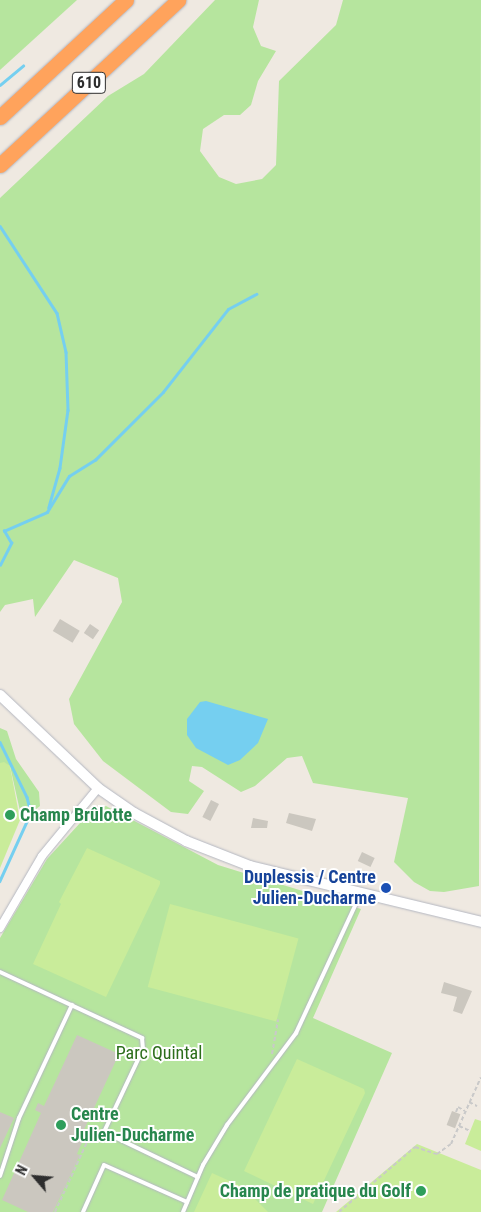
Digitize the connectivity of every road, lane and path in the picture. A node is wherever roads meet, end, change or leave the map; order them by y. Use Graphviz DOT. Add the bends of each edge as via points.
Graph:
graph roads {
  1 [pos="126,0"];
  2 [pos="178,0"];
  3 [pos="0,117"];
  4 [pos="0,165"];
  5 [pos="0,695"];
  6 [pos="98,788"];
  7 [pos="361,893"];
  8 [pos="481,922"];
  9 [pos="0,928"];
  10 [pos="0,972"];
  11 [pos="72,1005"];
  12 [pos="278,1020"];
  13 [pos="266,1075"];
  14 [pos="481,1077"];
  15 [pos="469,1102"];
  16 [pos="477,1106"];
  17 [pos="466,1111"];
  18 [pos="456,1112"];
  19 [pos="458,1126"];
  20 [pos="470,1131"];
  21 [pos="88,1140"];
  22 [pos="0,1176"];
  23 [pos="198,1177"];
  24 [pos="187,1202"];
  25 [pos="55,1212"];
  26 [pos="83,1212"];
  27 [pos="183,1212"];
  28 [pos="339,1212"];
  1 -- 3 [label="highway, 610"];
  2 -- 4 [label="highway, 610"];
  5 -- 6 [label="street"];
  6 -- 7 [label="street" via="134,813 207,851 250,866"];
  6 -- 9 [label="street" via="42,856"];
  7 -- 8 [label="street"];
  7 -- 13 [label="lane" via="296,1033"];
  10 -- 11 [label="lane"];
  11 -- 22 [label="lane" via="19,1118"];
  11 -- 23 [label="lane" via="142,1038 144,1042 104,1132"];
  12 -- 13 [label="path"];
  13 -- 23 [label="lane" via="227,1125"];
  14 -- 15 [label="path"];
  15 -- 16 [label="path"];
  15 -- 17 [label="path"];
  17 -- 18 [label="path" via="458,1107"];
  17 -- 19 [label="path"];
  19 -- 20 [label="path"];
  19 -- 28 [label="path" via="451,1144 437,1154 415,1147"];
  21 -- 25 [label="path"];
  23 -- 24 [label="lane"];
  24 -- 26 [label="lane" via="104,1165"];
  24 -- 27 [label="lane"];
}
